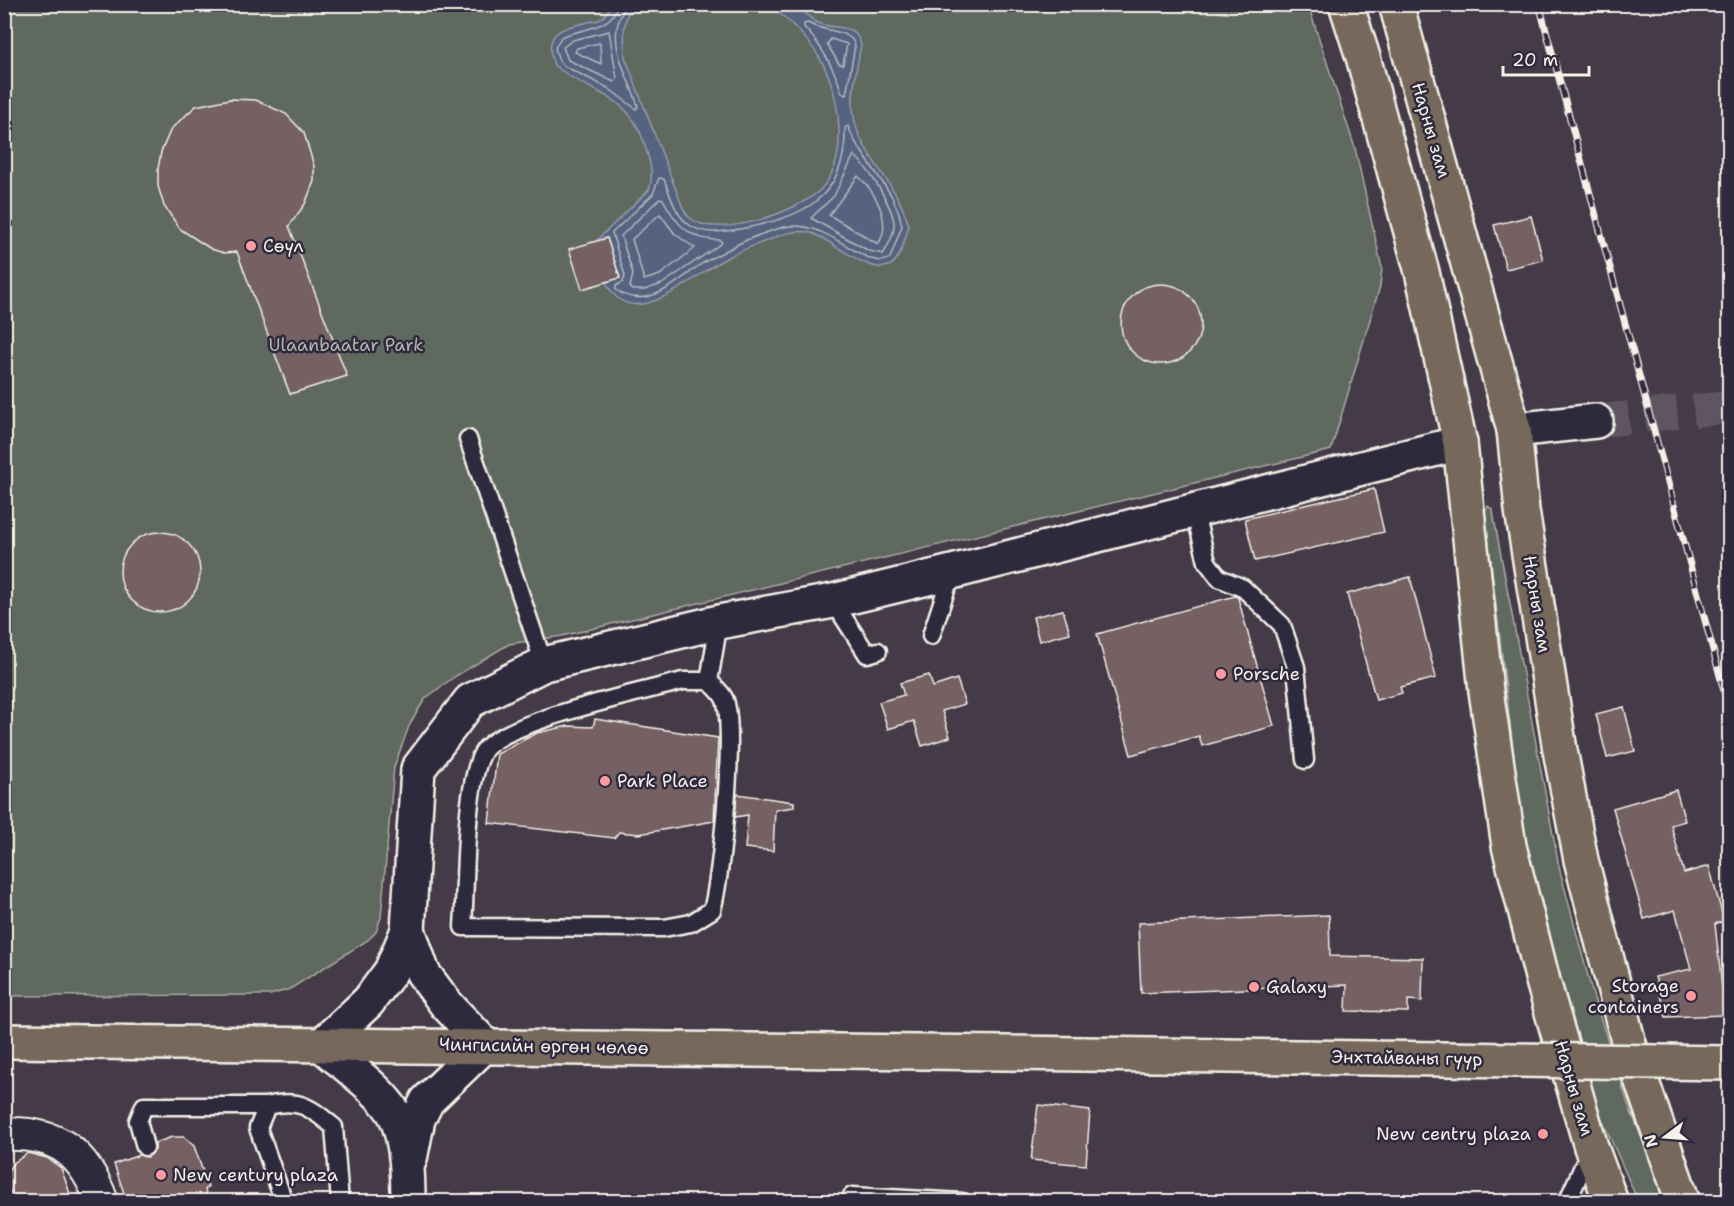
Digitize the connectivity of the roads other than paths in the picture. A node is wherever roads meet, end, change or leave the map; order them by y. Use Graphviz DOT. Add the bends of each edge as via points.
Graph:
graph roads {
  1 [pos="1346,4"];
  2 [pos="1396,4"];
  3 [pos="1596,421"];
  4 [pos="1514,430"];
  5 [pos="468,440"];
  6 [pos="1460,443"];
  7 [pos="1194,509"];
  8 [pos="952,572"];
  9 [pos="833,601"];
  10 [pos="719,622"];
  11 [pos="931,636"];
  12 [pos="878,651"];
  13 [pos="543,664"];
  14 [pos="709,681"];
  15 [pos="1305,760"];
  16 [pos="408,930"];
  17 [pos="4,1041"];
  18 [pos="322,1045"];
  19 [pos="485,1046"];
  20 [pos="1084,1054"];
  21 [pos="1730,1063"];
  22 [pos="267,1106"];
  23 [pos="4,1134"];
  24 [pos="145,1147"];
  25 [pos="1591,1147"];
  26 [pos="408,1169"];
  27 [pos="102,1202"];
  28 [pos="284,1202"];
  29 [pos="340,1202"];
  30 [pos="408,1202"];
  31 [pos="851,1202"];
  32 [pos="963,1202"];
  33 [pos="1567,1202"];
  34 [pos="1611,1202"];
  35 [pos="1683,1202"];
  1 -- 6 [label="main road, Нарны зам" via="1422,272"];
  2 -- 4 [label="main road, Нарны зам"];
  3 -- 4 [label="street"];
  4 -- 35 [label="main road, Нарны зам" via="1522,510 1581,860 1629,1044"];
  5 -- 13 [label="lane"];
  6 -- 7 [label="street"];
  6 -- 25 [label="main road, Нарны зам" via="1486,692 1509,846"];
  7 -- 8 [label="street"];
  7 -- 15 [label="lane" via="1207,562 1219,578 1243,588 1282,625 1296,667"];
  8 -- 9 [label="street"];
  8 -- 11 [label="lane"];
  9 -- 10 [label="street"];
  9 -- 12 [label="lane" via="867,654"];
  10 -- 13 [label="street"];
  10 -- 14 [label="lane"];
  13 -- 16 [label="street" via="470,701 418,769"];
  14 -- 14 [label="lane" via="724,699 729,725 719,888 712,910 691,923 664,928 463,927 471,805 475,774 484,750 507,733 562,714 683,681"];
  16 -- 18 [label="street" via="385,979 368,1002"];
  16 -- 19 [label="street" via="423,973"];
  17 -- 18 [label="main road, Чингисийн өргөн чөлөө"];
  18 -- 19 [label="main road, Чингисийн өргөн чөлөө"];
  18 -- 26 [label="street" via="378,1094 397,1118"];
  19 -- 20 [label="main road, Чингисийн өргөн чөлөө"];
  19 -- 26 [label="street" via="427,1101 418,1119"];
  20 -- 21 [label="main road, Энхтайваны гүүр, bridge"];
  22 -- 24 [label="lane" via="144,1106 138,1121"];
  22 -- 28 [label="lane" via="258,1128"];
  22 -- 29 [label="lane" via="286,1101 309,1107 334,1126"];
  23 -- 27 [label="street" via="58,1141 93,1178"];
  25 -- 33 [label="lane"];
  25 -- 34 [label="main road, Нарны зам"];
  26 -- 30 [label="street"];
  31 -- 32 [label="lane" via="852,1196"];
}
